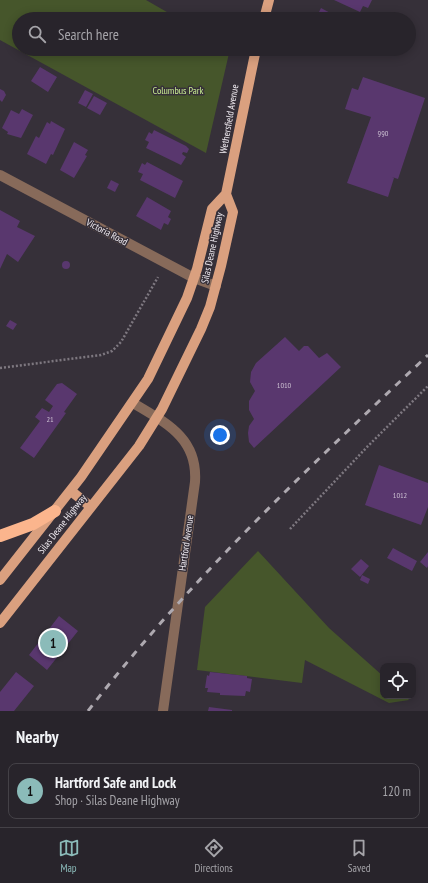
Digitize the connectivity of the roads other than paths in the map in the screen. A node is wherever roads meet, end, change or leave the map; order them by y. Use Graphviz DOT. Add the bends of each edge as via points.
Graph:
graph roads {
  1 [pos="269,0"];
  2 [pos="266,12"];
  3 [pos="255,56"];
  4 [pos="0,175"];
  5 [pos="226,194"];
  6 [pos="194,278"];
  7 [pos="216,286"];
  8 [pos="133,403"];
  9 [pos="157,418"];
  10 [pos="71,491"];
  11 [pos="91,507"];
  12 [pos="55,511"];
  13 [pos="0,536"];
  14 [pos="0,580"];
  15 [pos="0,623"];
  16 [pos="163,711"];
  1 -- 2 [label="main road"];
  3 -- 5 [label="main road, Wethersfield Avenue"];
  4 -- 6 [label="street, Victoria Road"];
  5 -- 6 [label="main road, Silas Deane Highway" via="212,209"];
  5 -- 7 [label="main road, Silas Deane Highway" via="232,212"];
  6 -- 7 [label="street, Victoria Road"];
  6 -- 8 [label="main road, Silas Deane Highway" via="166,345"];
  7 -- 9 [label="main road, Silas Deane Highway" via="201,329"];
  8 -- 9 [label="street, Hartford Avenue"];
  8 -- 10 [label="main road, Silas Deane Highway"];
  9 -- 11 [label="main road, Silas Deane Highway" via="139,446"];
  9 -- 16 [label="street, Hartford Avenue" via="176,432 188,446 194,459 195,474"];
  10 -- 11 [label="main road"];
  10 -- 12 [label="main road, Silas Deane Highway"];
  11 -- 15 [label="main road, Silas Deane Highway"];
  12 -- 13 [label="highway" via="33,524"];
  12 -- 14 [label="main road, Silas Deane Highway"];
}
